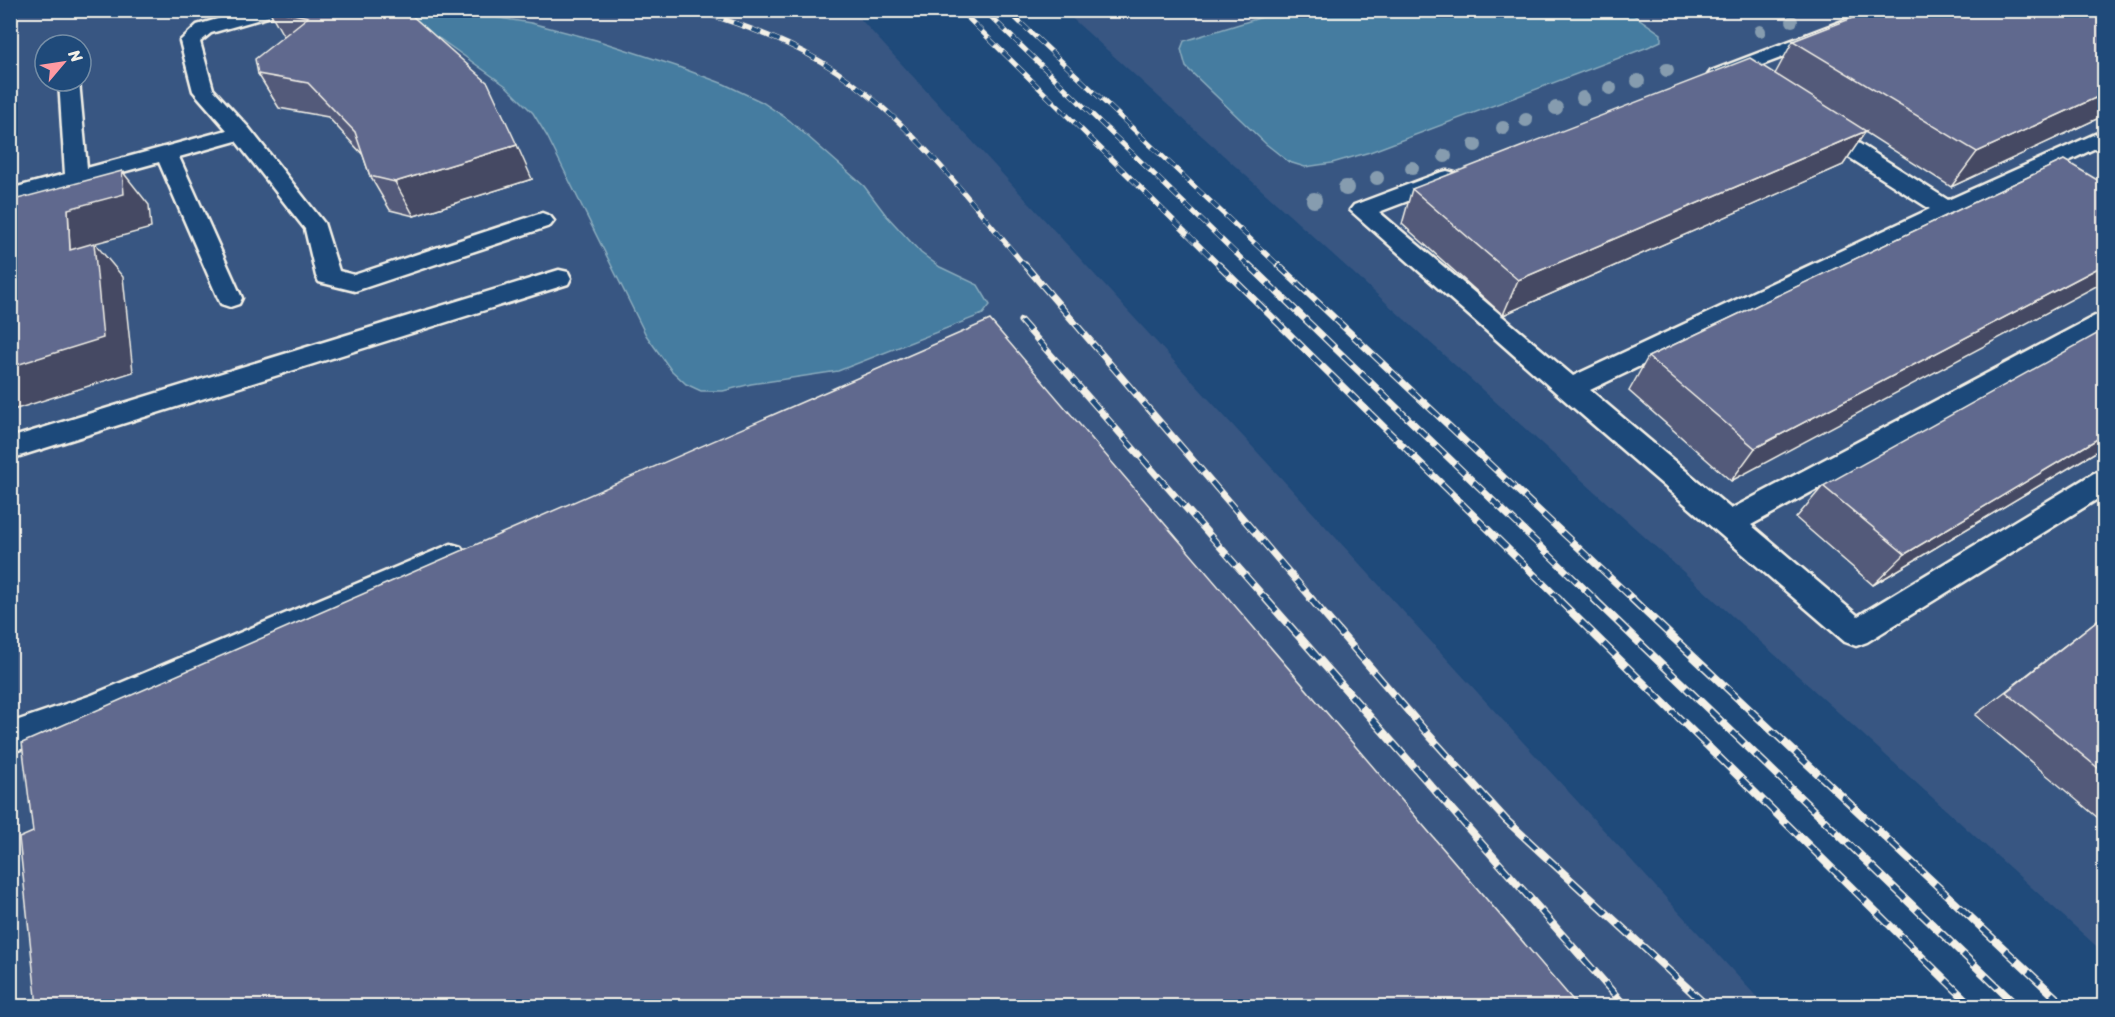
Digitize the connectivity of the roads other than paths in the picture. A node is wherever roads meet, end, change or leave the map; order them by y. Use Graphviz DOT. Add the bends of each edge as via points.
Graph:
graph roads {
  1 [pos="271,10"];
  2 [pos="1890,10"];
  3 [pos="1729,71"];
  4 [pos="1696,84"];
  5 [pos="1749,84"];
  6 [pos="70,93"];
  7 [pos="1808,122"];
  8 [pos="241,133"];
  9 [pos="2104,136"];
  10 [pos="166,154"];
  11 [pos="1462,172"];
  12 [pos="77,178"];
  13 [pos="10,196"];
  14 [pos="1947,210"];
  15 [pos="542,221"];
  16 [pos="559,278"];
  17 [pos="230,298"];
  18 [pos="2104,322"];
  19 [pos="1569,389"];
  20 [pos="10,449"];
  21 [pos="2104,481"];
  22 [pos="1728,524"];
  23 [pos="472,547"];
  24 [pos="10,738"];
  1 -- 8 [label="lane" via="204,29 190,41 203,91"];
  2 -- 3 [label="lane"];
  3 -- 4 [label="lane"];
  3 -- 5 [label="lane"];
  6 -- 12 [label="lane"];
  7 -- 14 [label="lane"];
  8 -- 10 [label="lane"];
  8 -- 15 [label="lane" via="316,228 328,276 355,284"];
  9 -- 14 [label="lane" via="2036,178"];
  10 -- 12 [label="lane"];
  10 -- 17 [label="lane"];
  11 -- 19 [label="lane" via="1362,210"];
  12 -- 13 [label="lane"];
  14 -- 19 [label="lane"];
  16 -- 20 [label="lane"];
  18 -- 22 [label="lane"];
  19 -- 22 [label="lane"];
  21 -- 22 [label="lane" via="1856,633"];
  23 -- 24 [label="lane" via="99,707"];
}
